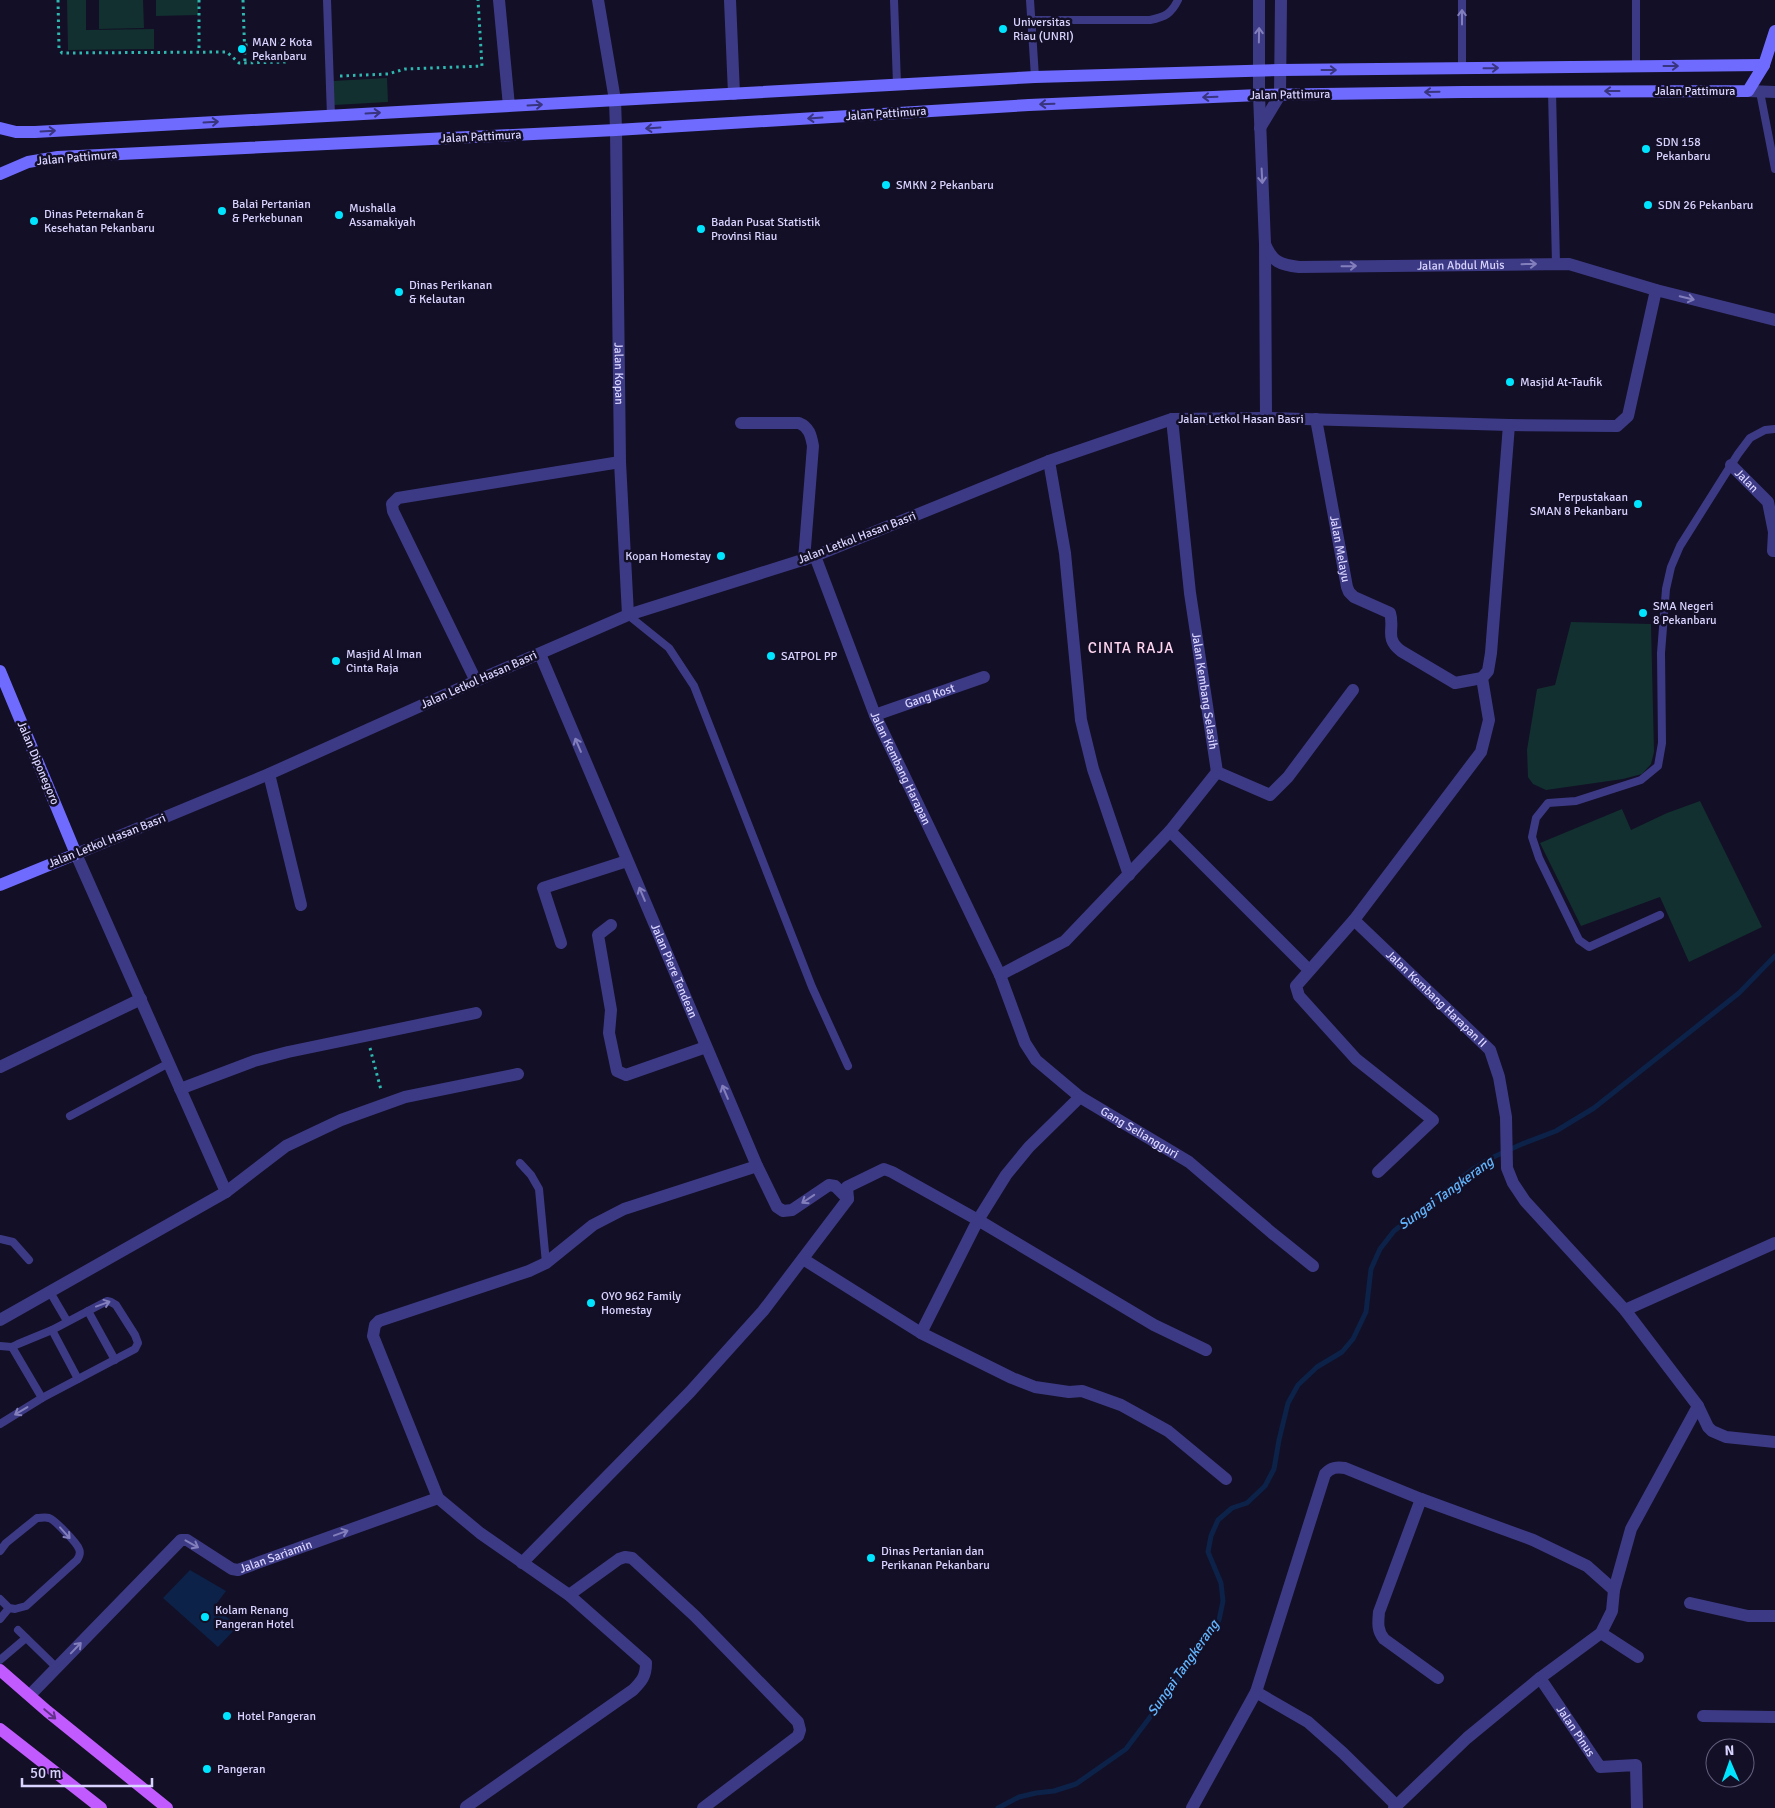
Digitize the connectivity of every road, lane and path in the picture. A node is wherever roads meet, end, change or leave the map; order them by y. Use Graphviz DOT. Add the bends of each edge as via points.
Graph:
graph roads {
  1 [pos="58,0"];
  2 [pos="198,0"];
  3 [pos="243,0"];
  4 [pos="327,0"];
  5 [pos="478,0"];
  6 [pos="499,0"];
  7 [pos="598,0"];
  8 [pos="730,0"];
  9 [pos="894,0"];
  10 [pos="1030,0"];
  11 [pos="1178,0"];
  12 [pos="1259,0"];
  13 [pos="1281,0"];
  14 [pos="1462,0"];
  15 [pos="1636,0"];
  16 [pos="1031,20"];
  17 [pos="1775,31"];
  18 [pos="328,43"];
  19 [pos="244,45"];
  20 [pos="199,52"];
  21 [pos="245,62"];
  22 [pos="287,62"];
  23 [pos="1764,65"];
  24 [pos="1636,66"];
  25 [pos="1462,69"];
  26 [pos="1280,70"];
  27 [pos="1259,71"];
  28 [pos="330,76"];
  29 [pos="1035,77"];
  30 [pos="897,84"];
  31 [pos="1754,91"];
  32 [pos="1463,92"];
  33 [pos="1552,92"];
  34 [pos="1775,92"];
  35 [pos="734,94"];
  36 [pos="1258,95"];
  37 [pos="1280,95"];
  38 [pos="615,100"];
  39 [pos="508,106"];
  40 [pos="331,116"];
  41 [pos="0,128"];
  42 [pos="1260,128"];
  43 [pos="616,130"];
  44 [pos="1775,169"];
  45 [pos="0,174"];
  46 [pos="1266,244"];
  47 [pos="1556,264"];
  48 [pos="1656,290"];
  49 [pos="1775,320"];
  50 [pos="1266,418"];
  51 [pos="1172,419"];
  52 [pos="1316,419"];
  53 [pos="741,423"];
  54 [pos="1509,425"];
  55 [pos="1775,429"];
  56 [pos="1049,461"];
  57 [pos="620,462"];
  58 [pos="1731,464"];
  59 [pos="1775,551"];
  60 [pos="809,558"];
  61 [pos="628,615"];
  62 [pos="540,654"];
  63 [pos="0,671"];
  64 [pos="984,677"];
  65 [pos="1482,678"];
  66 [pos="476,681"];
  67 [pos="1353,690"];
  68 [pos="875,715"];
  69 [pos="1217,772"];
  70 [pos="269,774"];
  71 [pos="1170,831"];
  72 [pos="76,854"];
  73 [pos="627,861"];
  74 [pos="1129,875"];
  75 [pos="0,884"];
  76 [pos="301,905"];
  77 [pos="1660,915"];
  78 [pos="1354,920"];
  79 [pos="611,925"];
  80 [pos="562,943"];
  81 [pos="1309,970"];
  82 [pos="1000,975"];
  83 [pos="141,999"];
  84 [pos="476,1013"];
  85 [pos="366,1035"];
  86 [pos="706,1047"];
  87 [pos="169,1063"];
  88 [pos="848,1066"];
  89 [pos="0,1067"];
  90 [pos="518,1074"];
  91 [pos="180,1089"];
  92 [pos="1080,1097"];
  93 [pos="385,1104"];
  94 [pos="70,1116"];
  95 [pos="520,1163"];
  96 [pos="757,1166"];
  97 [pos="1378,1172"];
  98 [pos="226,1192"];
  99 [pos="848,1199"];
  100 [pos="978,1220"];
  101 [pos="0,1239"];
  102 [pos="1775,1243"];
  103 [pos="804,1259"];
  104 [pos="29,1260"];
  105 [pos="546,1263"];
  106 [pos="1313,1266"];
  107 [pos="50,1292"];
  108 [pos="1625,1310"];
  109 [pos="88,1311"];
  110 [pos="0,1320"];
  111 [pos="67,1321"];
  112 [pos="52,1330"];
  113 [pos="921,1333"];
  114 [pos="0,1346"];
  115 [pos="12,1347"];
  116 [pos="1206,1350"];
  117 [pos="115,1360"];
  118 [pos="78,1379"];
  119 [pos="42,1398"];
  120 [pos="1698,1406"];
  121 [pos="0,1424"];
  122 [pos="1775,1442"];
  123 [pos="1226,1479"];
  124 [pos="438,1498"];
  125 [pos="1421,1499"];
  126 [pos="0,1551"];
  127 [pos="522,1563"];
  128 [pos="1614,1590"];
  129 [pos="569,1595"];
  130 [pos="0,1599"];
  131 [pos="1690,1603"];
  132 [pos="9,1608"];
  133 [pos="1775,1616"];
  134 [pos="0,1619"];
  135 [pos="18,1630"];
  136 [pos="1601,1633"];
  137 [pos="26,1638"];
  138 [pos="1638,1657"];
  139 [pos="0,1660"];
  140 [pos="57,1668"];
  141 [pos="0,1670"];
  142 [pos="1438,1678"];
  143 [pos="1540,1678"];
  144 [pos="1256,1692"];
  145 [pos="30,1695"];
  146 [pos="1703,1716"];
  147 [pos="1775,1717"];
  148 [pos="0,1729"];
  149 [pos="1396,1807"];
  150 [pos="101,1808"];
  151 [pos="167,1808"];
  152 [pos="466,1808"];
  153 [pos="704,1808"];
  154 [pos="1192,1808"];
  155 [pos="1637,1808"];
  1 -- 20 [label="path" via="59,49 62,53"];
  2 -- 20 [label="path"];
  3 -- 19 [label="path"];
  4 -- 18 [label="lane"];
  5 -- 28 [label="path" via="482,66"];
  6 -- 39 [label="street"];
  7 -- 38 [label="street, Jalan Kopan"];
  8 -- 35 [label="street"];
  9 -- 30 [label="lane"];
  10 -- 16 [label="lane"];
  11 -- 16 [label="lane" via="1169,14 1150,20"];
  27 -- 12 [label="street, one-way"];
  13 -- 26 [label="street"];
  25 -- 14 [label="lane, one-way"];
  15 -- 24 [label="lane"];
  16 -- 29 [label="lane"];
  17 -- 23 [label="main road"];
  18 -- 19 [label="path"];
  18 -- 28 [label="lane"];
  19 -- 21 [label="path"];
  20 -- 21 [label="path" via="227,52 239,63"];
  21 -- 22 [label="path"];
  24 -- 23 [label="main road, Jalan Pattimura, one-way"];
  23 -- 31 [label="main road"];
  25 -- 24 [label="main road, Jalan Pattimura, one-way"];
  26 -- 25 [label="main road, Jalan Pattimura, one-way"];
  25 -- 32 [label="main road"];
  26 -- 27 [label="main road, Jalan Pattimura"];
  26 -- 37 [label="street"];
  27 -- 29 [label="main road, Jalan Pattimura"];
  27 -- 36 [label="street"];
  28 -- 40 [label="lane"];
  29 -- 30 [label="main road, Jalan Pattimura"];
  30 -- 35 [label="main road, Jalan Pattimura"];
  31 -- 33 [label="main road, Jalan Pattimura, one-way"];
  31 -- 34 [label="street, Jalan Pattimura"];
  31 -- 44 [label="lane"];
  32 -- 33 [label="main road, Jalan Pattimura"];
  32 -- 37 [label="main road, Jalan Pattimura, one-way"];
  33 -- 47 [label="lane"];
  35 -- 38 [label="main road, Jalan Pattimura"];
  36 -- 37 [label="main road, Jalan Pattimura"];
  36 -- 42 [label="street"];
  36 -- 43 [label="main road, Jalan Pattimura, one-way" via="1028,105"];
  37 -- 42 [label="street"];
  39 -- 38 [label="main road, Jalan Pattimura, one-way"];
  38 -- 43 [label="street, Jalan Kopan"];
  40 -- 39 [label="main road, Jalan Pattimura, one-way"];
  41 -- 40 [label="main road, Jalan Pattimura, one-way" via="35,132"];
  42 -- 46 [label="street, one-way"];
  43 -- 45 [label="main road, Jalan Pattimura" via="58,157 28,162"];
  43 -- 57 [label="street, Jalan Kopan"];
  46 -- 47 [label="street, Jalan Abdul Muis, one-way" via="1268,252 1286,266"];
  46 -- 50 [label="street"];
  47 -- 48 [label="street, Jalan Abdul Muis" via="1569,264"];
  48 -- 49 [label="street, Jalan Abdul Muis, one-way"];
  48 -- 54 [label="street, Jalan Letkol Hasan Basri" via="1628,416 1617,426"];
  50 -- 51 [label="street, Jalan Letkol Hasan Basri"];
  50 -- 52 [label="street, Jalan Letkol Hasan Basri"];
  51 -- 56 [label="street, Jalan Letkol Hasan Basri"];
  51 -- 69 [label="street, Jalan Kembang Selasih" via="1190,593"];
  52 -- 54 [label="street, Jalan Letkol Hasan Basri"];
  52 -- 65 [label="street, Jalan Melayu" via="1349,592 1390,612 1393,645 1401,651 1455,683"];
  53 -- 60 [label="street" via="798,423 806,426 813,446"];
  54 -- 65 [label="street" via="1491,653 1488,671"];
  55 -- 58 [label="lane" via="1750,438"];
  56 -- 60 [label="street, Jalan Letkol Hasan Basri"];
  56 -- 74 [label="street" via="1065,553 1081,720 1093,769"];
  57 -- 61 [label="street, Jalan Kopan"];
  57 -- 66 [label="street" via="398,498 392,504"];
  58 -- 59 [label="street, Jalan" via="1768,502 1774,532 1772,551"];
  58 -- 77 [label="lane" via="1680,546 1671,567 1666,588 1661,653 1662,743 1658,766 1641,780 1576,801 1548,803 1536,818 1532,837 1579,940 1589,947"];
  60 -- 61 [label="street, Jalan Letkol Hasan Basri"];
  60 -- 68 [label="street, Jalan Kembang Harapan"];
  61 -- 62 [label="street, Jalan Letkol Hasan Basri"];
  61 -- 88 [label="lane" via="669,648 694,686 812,987"];
  62 -- 66 [label="street, Jalan Letkol Hasan Basri"];
  73 -- 62 [label="street, Jalan Piere Tendean, one-way"];
  63 -- 72 [label="main road, Jalan Diponegoro"];
  64 -- 68 [label="street, Gang Kost"];
  65 -- 78 [label="street" via="1489,720 1481,752"];
  66 -- 70 [label="street, Jalan Letkol Hasan Basri"];
  67 -- 69 [label="street" via="1288,777 1270,795"];
  68 -- 82 [label="street, Jalan Kembang Harapan"];
  69 -- 71 [label="street"];
  70 -- 72 [label="street, Jalan Letkol Hasan Basri"];
  70 -- 76 [label="street"];
  71 -- 74 [label="street"];
  71 -- 81 [label="street"];
  72 -- 75 [label="main road, Jalan Letkol Hasan Basri"];
  72 -- 83 [label="street"];
  73 -- 80 [label="street" via="543,888"];
  86 -- 73 [label="street, Jalan Piere Tendean, one-way"];
  74 -- 82 [label="street" via="1065,941"];
  78 -- 81 [label="street"];
  78 -- 108 [label="street, Jalan Kembang Harapan II" via="1490,1050 1506,1117 1507,1168 1513,1183 1525,1201"];
  79 -- 86 [label="street" via="598,937 611,1010 609,1034 617,1070 626,1074"];
  81 -- 97 [label="street" via="1296,986 1299,996 1356,1059 1432,1120"];
  82 -- 92 [label="street, Gang Seliangguri" via="1025,1043 1036,1060"];
  83 -- 87 [label="street"];
  83 -- 89 [label="street"];
  84 -- 85 [label="street"];
  85 -- 91 [label="street" via="254,1061"];
  85 -- 93 [label="path"];
  96 -- 86 [label="street, Jalan Piere Tendean, one-way"];
  87 -- 91 [label="street"];
  87 -- 94 [label="lane"];
  90 -- 93 [label="street"];
  91 -- 98 [label="street"];
  92 -- 100 [label="street" via="1029,1147 1006,1175"];
  92 -- 106 [label="street, Gang Seliangguri" via="1189,1162"];
  93 -- 98 [label="street" via="286,1146"];
  95 -- 105 [label="lane" via="539,1189"];
  99 -- 96 [label="street, Jalan Piere Tendean, one-way" via="835,1186 829,1185 792,1210 783,1212 777,1207"];
  96 -- 105 [label="street" via="624,1209 593,1225"];
  98 -- 107 [label="street"];
  99 -- 100 [label="street" via="847,1187 884,1169"];
  99 -- 103 [label="street"];
  100 -- 113 [label="street"];
  100 -- 116 [label="street" via="1154,1325"];
  101 -- 104 [label="lane" via="13,1242"];
  102 -- 108 [label="street"];
  103 -- 113 [label="street"];
  103 -- 127 [label="street" via="763,1311 690,1392"];
  105 -- 124 [label="street" via="375,1325 373,1336"];
  107 -- 110 [label="street"];
  107 -- 111 [label="lane"];
  108 -- 120 [label="street"];
  109 -- 111 [label="lane"];
  109 -- 117 [label="lane"];
  109 -- 117 [label="lane, one-way" via="107,1301 116,1304 136,1336 135,1349"];
  111 -- 112 [label="lane"];
  112 -- 115 [label="lane"];
  112 -- 118 [label="lane"];
  113 -- 123 [label="street" via="1035,1387 1082,1391 1121,1405 1168,1431"];
  114 -- 115 [label="lane"];
  115 -- 119 [label="lane"];
  117 -- 118 [label="lane"];
  118 -- 119 [label="lane"];
  119 -- 121 [label="lane, one-way"];
  120 -- 122 [label="street" via="1712,1431 1726,1437"];
  120 -- 128 [label="street" via="1631,1529"];
  124 -- 127 [label="street"];
  140 -- 124 [label="street, Jalan Sariamin, one-way" via="180,1540 187,1540 238,1570"];
  125 -- 128 [label="street" via="1533,1540 1587,1566"];
  125 -- 142 [label="street" via="1379,1612 1378,1626 1384,1639"];
  125 -- 144 [label="street" via="1345,1468 1328,1470"];
  126 -- 132 [label="lane, one-way" via="29,1524 43,1517 56,1522 79,1549 80,1555 26,1606"];
  127 -- 129 [label="street"];
  128 -- 136 [label="street" via="1612,1611"];
  129 -- 152 [label="street" via="646,1663 646,1673 633,1690"];
  129 -- 153 [label="street" via="618,1559 632,1558 695,1616 798,1722 798,1736"];
  130 -- 132 [label="lane"];
  131 -- 133 [label="street" via="1748,1616"];
  132 -- 134 [label="lane"];
  135 -- 137 [label="lane"];
  136 -- 138 [label="street"];
  136 -- 143 [label="street"];
  137 -- 139 [label="lane"];
  137 -- 140 [label="lane"];
  140 -- 145 [label="street, Jalan Sariamin"];
  141 -- 145 [label="main road"];
  143 -- 149 [label="street" via="1467,1738"];
  143 -- 155 [label="street, Jalan Pinus" via="1600,1767 1636,1766"];
  144 -- 149 [label="street" via="1308,1722"];
  144 -- 154 [label="street"];
  145 -- 151 [label="main road, one-way"];
  146 -- 147 [label="street"];
  148 -- 150 [label="main road"];
}
